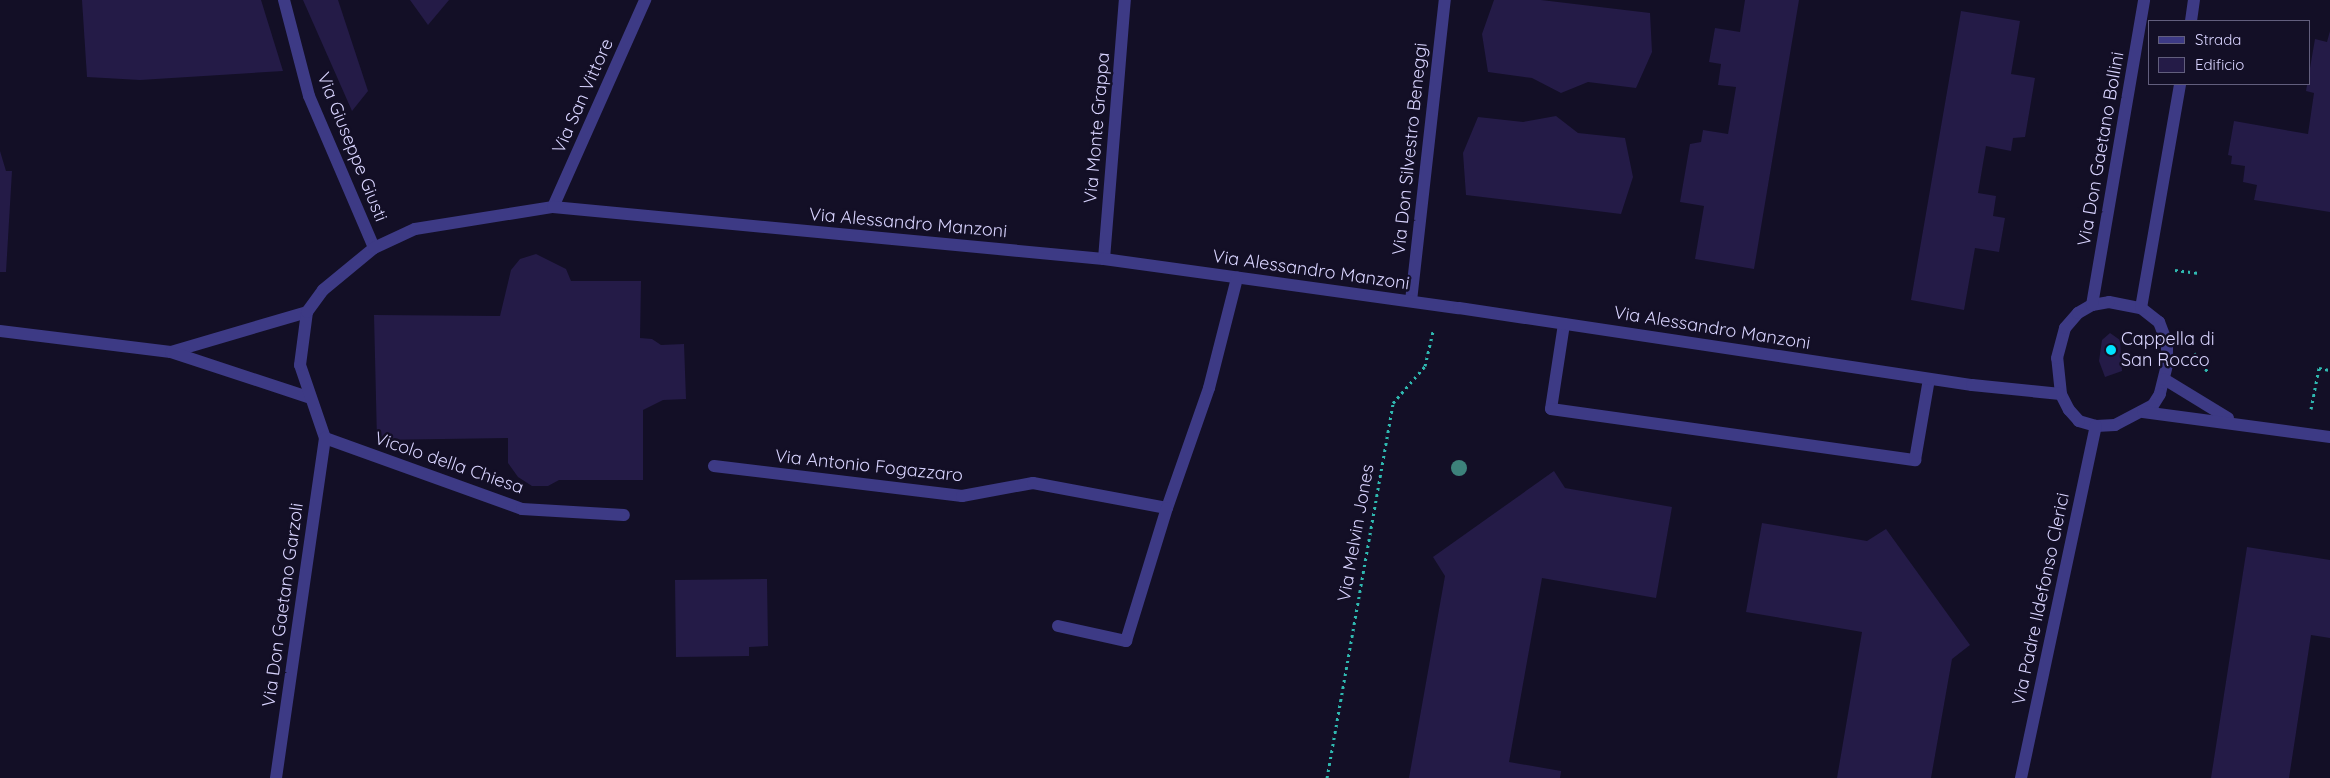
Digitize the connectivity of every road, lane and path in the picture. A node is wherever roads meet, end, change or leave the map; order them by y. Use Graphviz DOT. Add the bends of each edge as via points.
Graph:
graph roads {
  1 [pos="284,0"];
  2 [pos="645,0"];
  3 [pos="1125,0"];
  4 [pos="1445,0"];
  5 [pos="2144,0"];
  6 [pos="2194,0"];
  7 [pos="2191,20"];
  8 [pos="2180,85"];
  9 [pos="553,207"];
  10 [pos="374,248"];
  11 [pos="1104,260"];
  12 [pos="2199,273"];
  13 [pos="2171,277"];
  14 [pos="1237,278"];
  15 [pos="1411,301"];
  16 [pos="2092,304"];
  17 [pos="1436,305"];
  18 [pos="2141,308"];
  19 [pos="307,312"];
  20 [pos="1564,324"];
  21 [pos="0,331"];
  22 [pos="2189,346"];
  23 [pos="171,352"];
  24 [pos="2330,370"];
  25 [pos="2210,374"];
  26 [pos="1929,379"];
  27 [pos="2164,379"];
  28 [pos="2061,394"];
  29 [pos="308,397"];
  30 [pos="2302,408"];
  31 [pos="2143,412"];
  32 [pos="2240,424"];
  33 [pos="2096,426"];
  34 [pos="2330,437"];
  35 [pos="325,438"];
  36 [pos="714,466"];
  37 [pos="1167,508"];
  38 [pos="624,514"];
  39 [pos="1058,626"];
  40 [pos="276,778"];
  41 [pos="1327,778"];
  42 [pos="2021,778"];
  1 -- 10 [label="street, Via Giuseppe Giusti" via="308,96"];
  2 -- 9 [label="street, Via San Vittore"];
  3 -- 11 [label="street, Via Monte Grappa"];
  4 -- 15 [label="street, Via Don Silvestro Beneggi"];
  5 -- 16 [label="street, Via Don Gaetano Bollini"];
  6 -- 7 [label="street"];
  8 -- 18 [label="street"];
  9 -- 10 [label="street, Via Alessandro Manzoni" via="415,229"];
  9 -- 11 [label="street, Via Alessandro Manzoni"];
  10 -- 19 [label="street, Via Alessandro Manzoni" via="343,271"];
  11 -- 14 [label="street, Via Alessandro Manzoni"];
  12 -- 13 [label="path" via="2172,269"];
  14 -- 15 [label="street, Via Alessandro Manzoni"];
  14 -- 37 [label="street" via="1209,388"];
  15 -- 17 [label="street, Via Alessandro Manzoni"];
  16 -- 18 [label="street" via="2109,302"];
  16 -- 28 [label="street" via="2078,313 2061,341 2057,358"];
  17 -- 20 [label="street, Via Alessandro Manzoni"];
  17 -- 41 [label="path, Via Melvin Jones" via="1428,360 1393,403"];
  18 -- 27 [label="street" via="2159,322 2167,344"];
  19 -- 23 [label="street"];
  19 -- 29 [label="street" via="300,365"];
  20 -- 26 [label="street, Via Alessandro Manzoni"];
  20 -- 26 [label="street" via="1551,409 1915,460"];
  21 -- 23 [label="street"];
  22 -- 25 [label="path"];
  23 -- 29 [label="street"];
  24 -- 30 [label="path" via="2319,368 2311,409"];
  26 -- 28 [label="street, Via Alessandro Manzoni"];
  27 -- 31 [label="street" via="2160,394"];
  27 -- 32 [label="street" via="2207,408"];
  28 -- 33 [label="street" via="2079,421"];
  29 -- 35 [label="street"];
  31 -- 32 [label="street"];
  31 -- 33 [label="street" via="2115,425"];
  32 -- 34 [label="street"];
  33 -- 42 [label="street, Via Padre Ildefonso Clerici"];
  35 -- 38 [label="street, Vicolo della Chiesa" via="522,509"];
  35 -- 40 [label="street, Via Don Gaetano Garzoli"];
  36 -- 37 [label="street, Via Antonio Fogazzaro" via="962,496 1033,483"];
  37 -- 39 [label="street" via="1126,642"];
}
